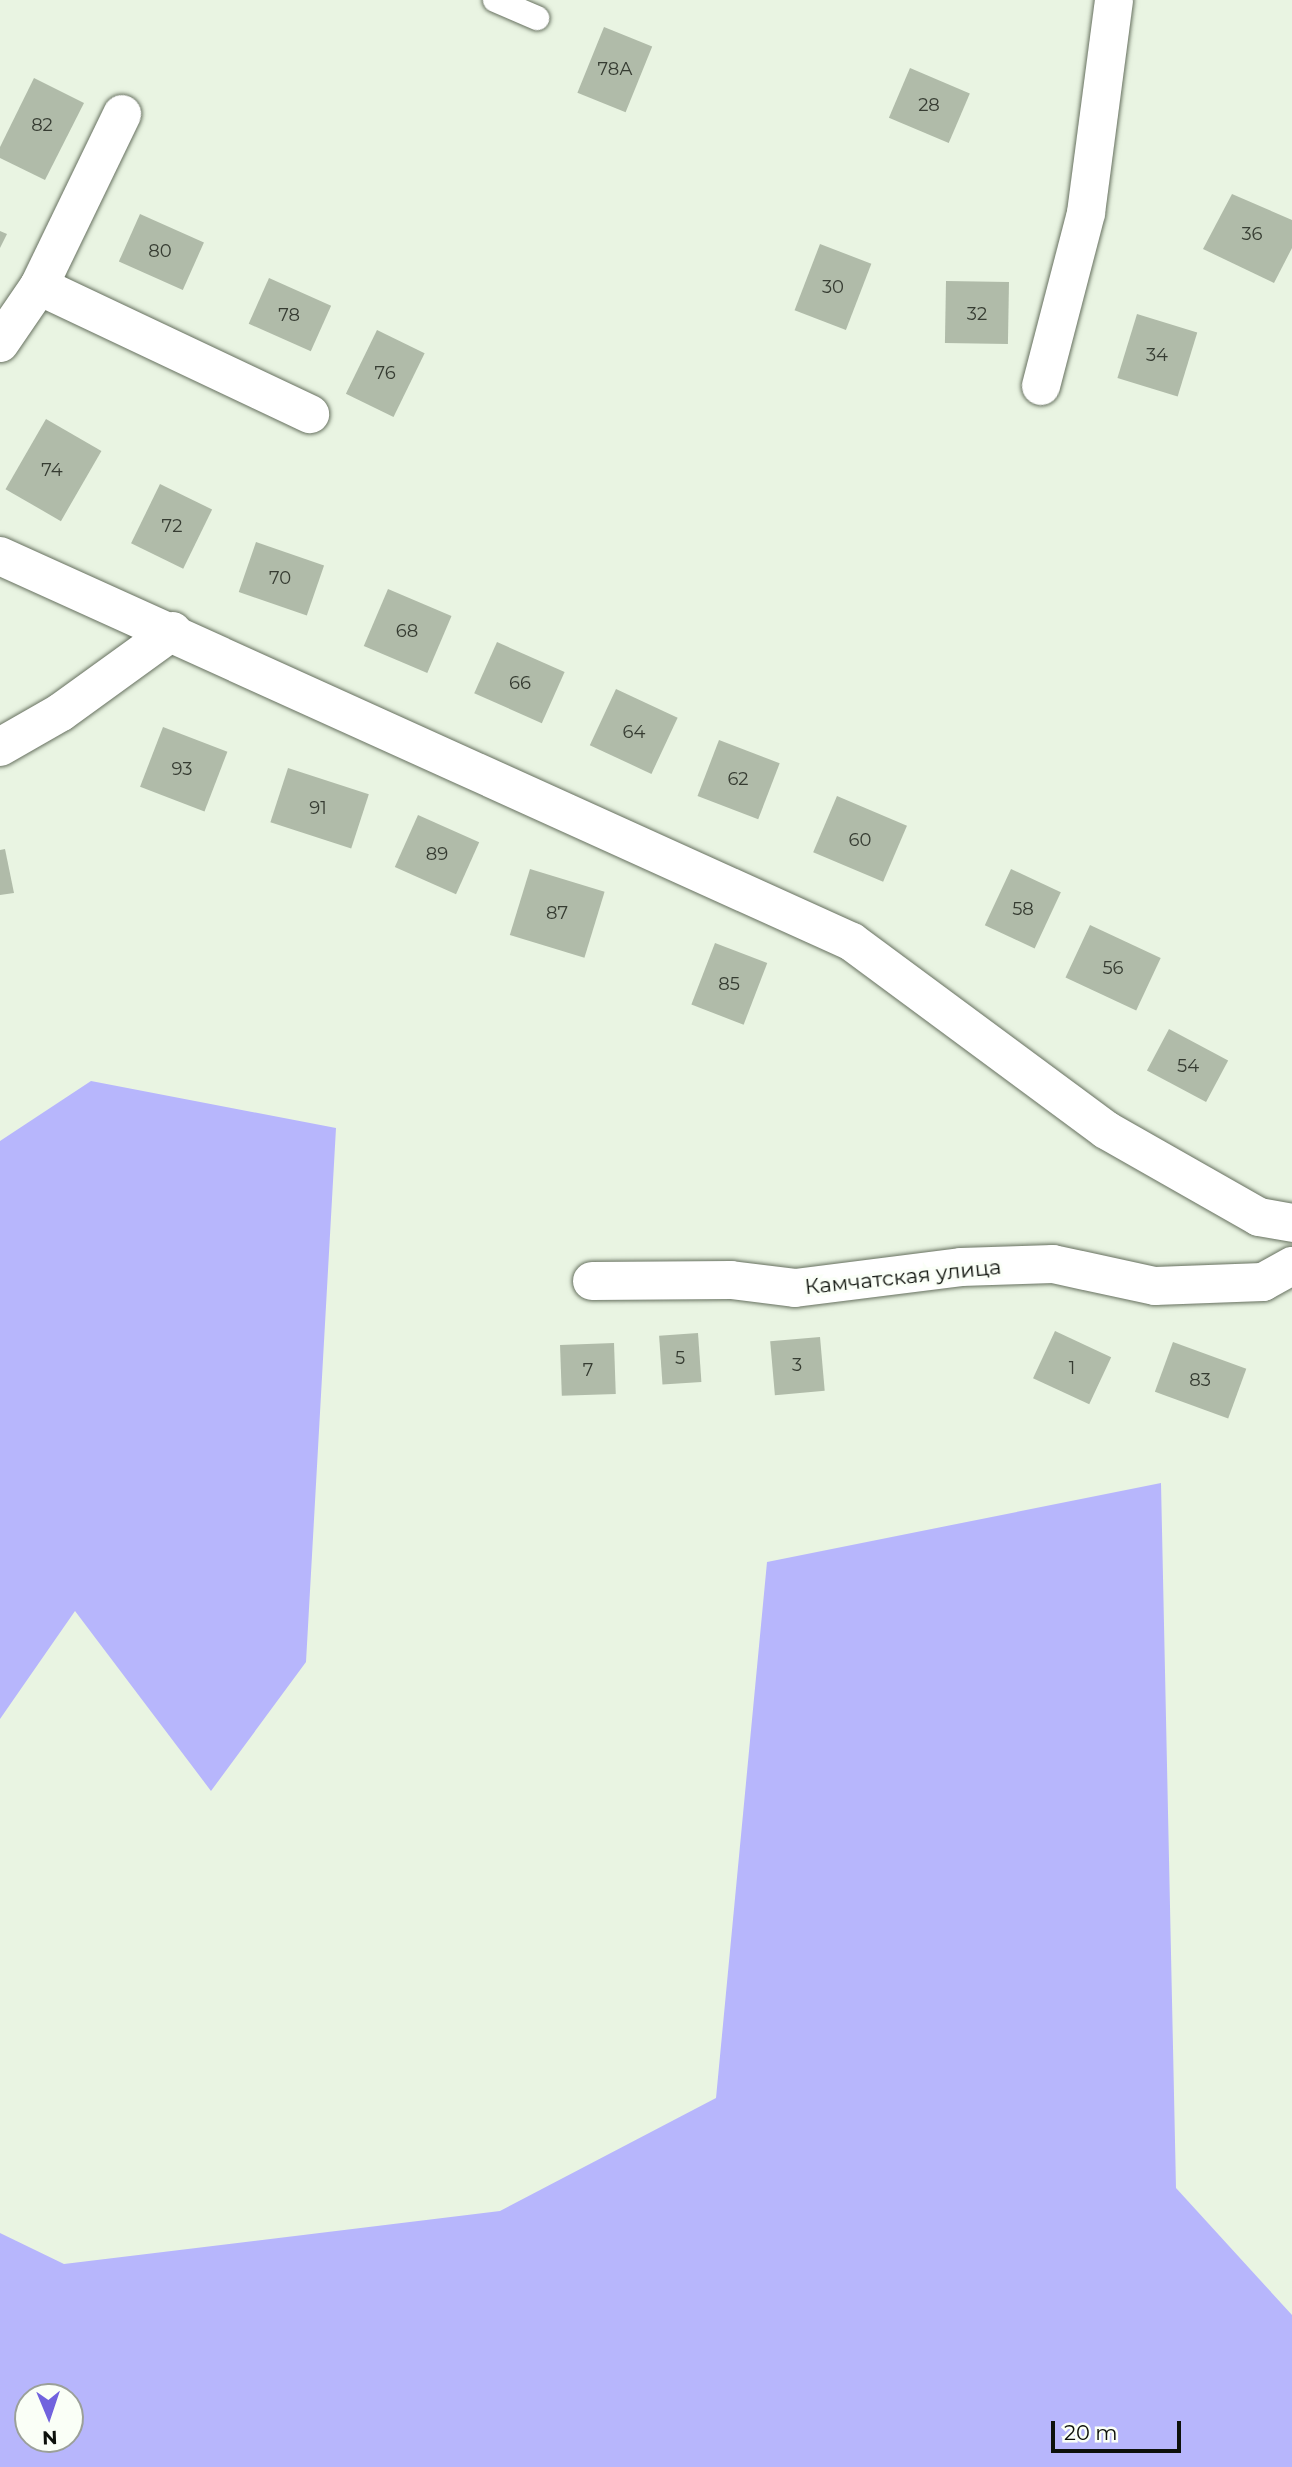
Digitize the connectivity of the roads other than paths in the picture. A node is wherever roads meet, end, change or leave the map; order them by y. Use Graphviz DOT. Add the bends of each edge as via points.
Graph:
graph roads {
  1 [pos="495,0"];
  2 [pos="1114,0"];
  3 [pos="537,18"];
  4 [pos="122,114"];
  5 [pos="39,286"];
  6 [pos="0,342"];
  7 [pos="1041,386"];
  8 [pos="310,414"];
  9 [pos="0,556"];
  10 [pos="173,631"];
  11 [pos="0,747"];
  12 [pos="1292,1223"];
  13 [pos="1292,1266"];
  14 [pos="592,1281"];
  1 -- 3 [label="lane"];
  2 -- 7 [label="street" via="1086,213"];
  4 -- 5 [label="street"];
  5 -- 6 [label="street"];
  5 -- 8 [label="street"];
  9 -- 10 [label="street"];
  10 -- 11 [label="street" via="61,712"];
  10 -- 12 [label="street" via="852,942 1105,1130 1259,1217"];
  13 -- 14 [label="street, Камчатская улица" via="1263,1282 1155,1286 1053,1264 961,1267 795,1288 731,1280"];
}
